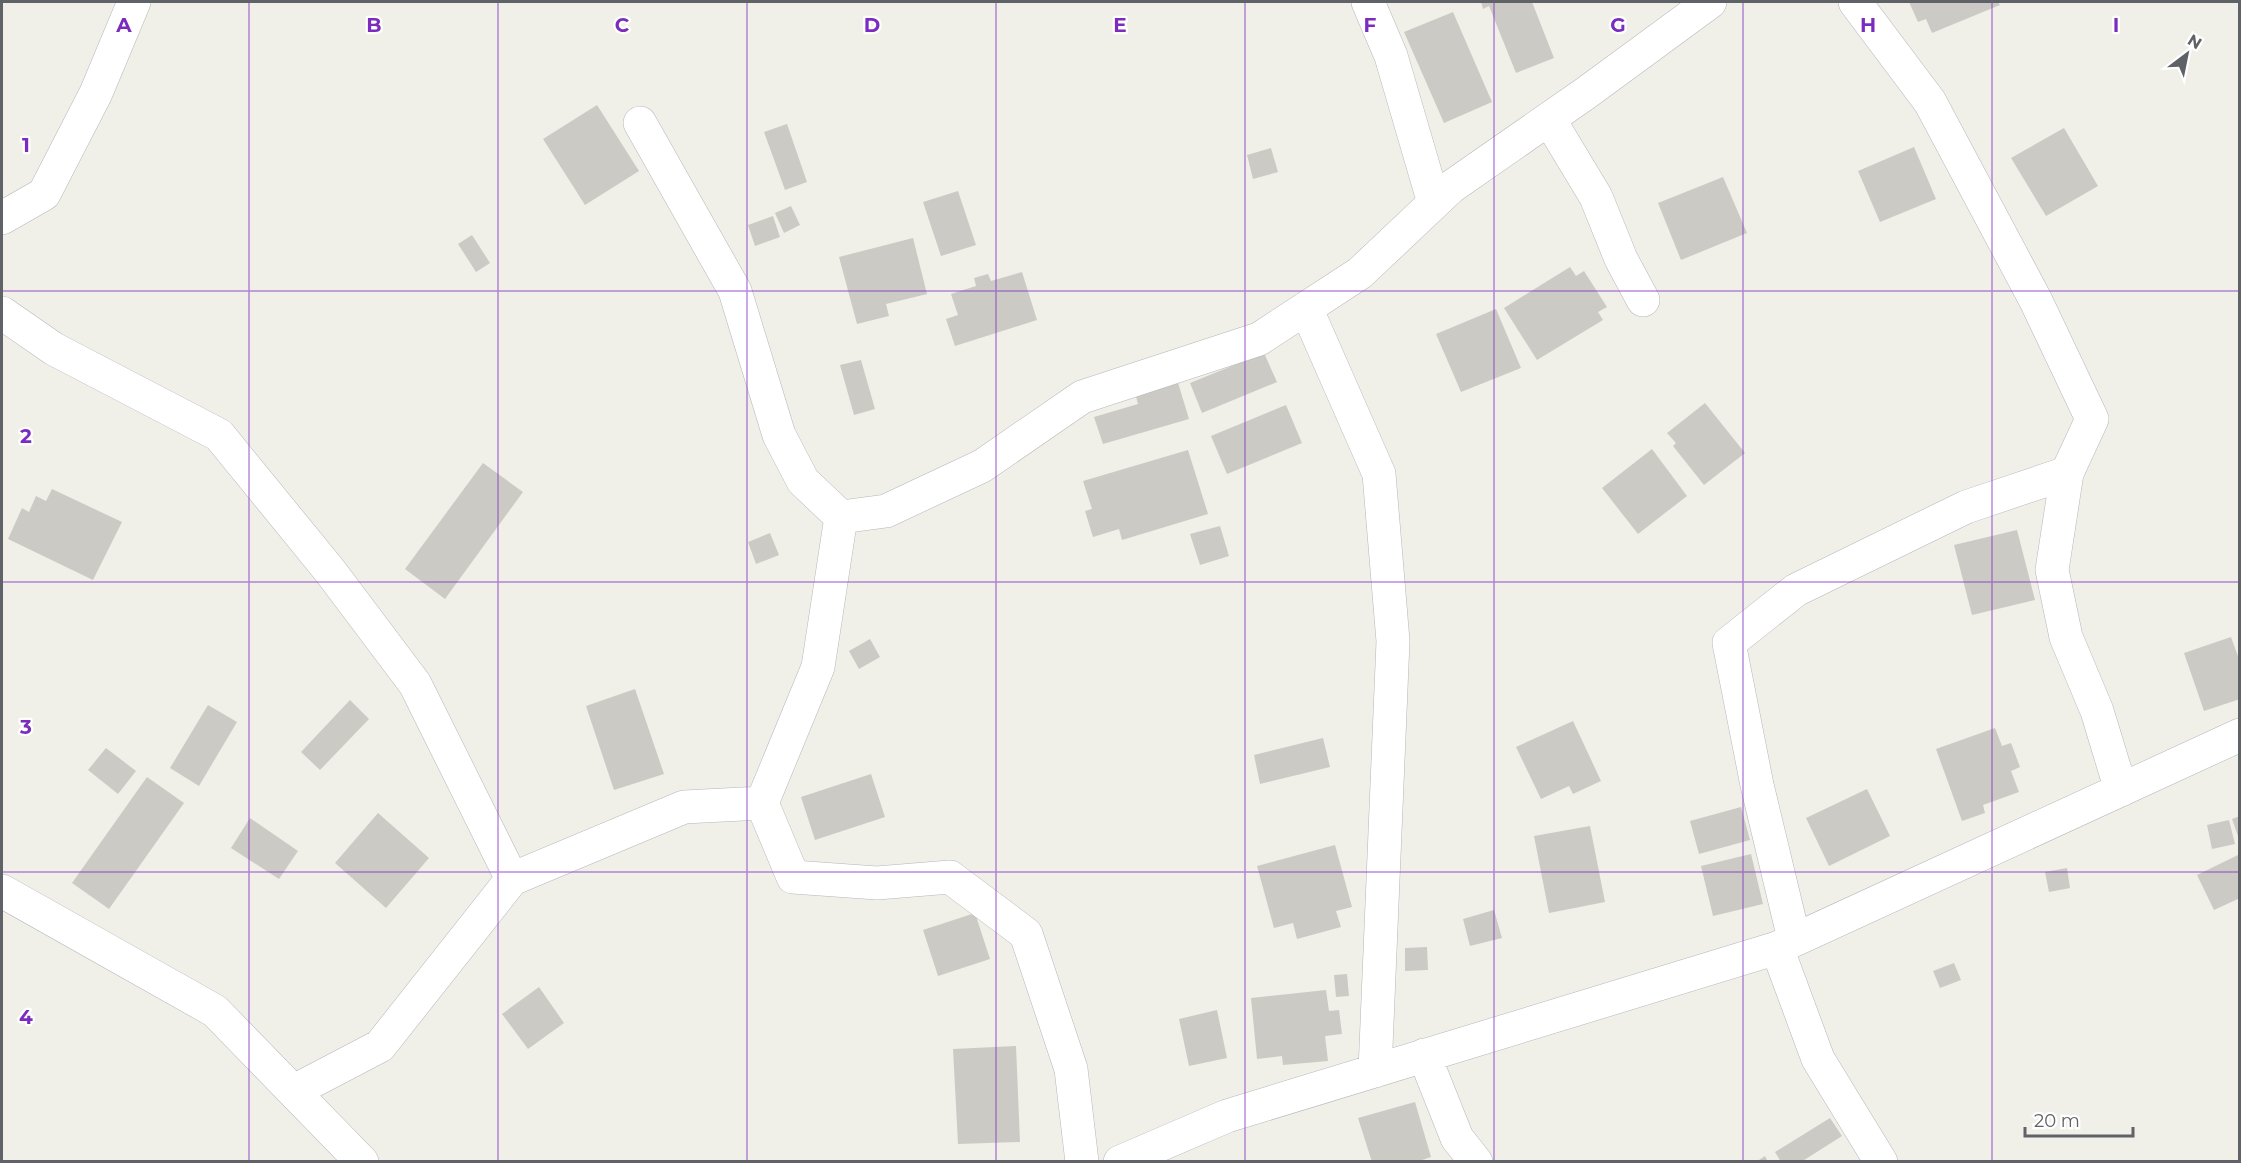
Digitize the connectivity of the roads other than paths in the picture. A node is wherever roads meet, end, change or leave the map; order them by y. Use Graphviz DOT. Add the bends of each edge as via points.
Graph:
graph roads {
  1 [pos="135,2"];
  2 [pos="1368,2"];
  3 [pos="1710,2"];
  4 [pos="1855,2"];
  5 [pos="1549,119"];
  6 [pos="640,123"];
  7 [pos="1434,203"];
  8 [pos="2,218"];
  9 [pos="1643,300"];
  10 [pos="1306,308"];
  11 [pos="2,314"];
  12 [pos="2067,473"];
  13 [pos="841,517"];
  14 [pos="2240,735"];
  15 [pos="2121,790"];
  16 [pos="762,803"];
  17 [pos="512,879"];
  18 [pos="2,891"];
  19 [pos="1785,943"];
  20 [pos="1424,1055"];
  21 [pos="1374,1071"];
  22 [pos="294,1091"];
  23 [pos="362,1161"];
  24 [pos="1082,1161"];
  25 [pos="1120,1161"];
  26 [pos="1476,1161"];
  27 [pos="1881,1161"];
  1 -- 8 [label="street" via="96,93 44,194"];
  2 -- 7 [label="street" via="1391,56"];
  3 -- 5 [label="street"];
  4 -- 12 [label="street" via="1930,102 2036,301 2092,419"];
  5 -- 7 [label="street"];
  5 -- 9 [label="street" via="1596,197"];
  6 -- 13 [label="street" via="735,291 779,435 793,463 803,482"];
  7 -- 10 [label="street" via="1360,273"];
  10 -- 13 [label="street" via="1258,339 1082,397 982,466 886,511"];
  10 -- 21 [label="street" via="1379,474 1394,641"];
  11 -- 17 [label="street" via="54,349 219,435 330,570 416,684"];
  12 -- 15 [label="street" via="2052,570 2066,637 2097,711"];
  12 -- 19 [label="street" via="1966,507 1796,590 1729,643"];
  13 -- 16 [label="street" via="818,667"];
  14 -- 15 [label="street"];
  15 -- 19 [label="street"];
  16 -- 17 [label="street" via="684,807"];
  16 -- 24 [label="street" via="793,877 877,883 950,877 1026,934 1071,1070"];
  17 -- 22 [label="street" via="380,1046"];
  18 -- 22 [label="street" via="216,1011"];
  19 -- 20 [label="street"];
  19 -- 27 [label="street" via="1818,1059"];
  20 -- 21 [label="street"];
  20 -- 26 [label="street" via="1457,1138"];
  21 -- 25 [label="street" via="1227,1116"];
  22 -- 23 [label="street"];
}
